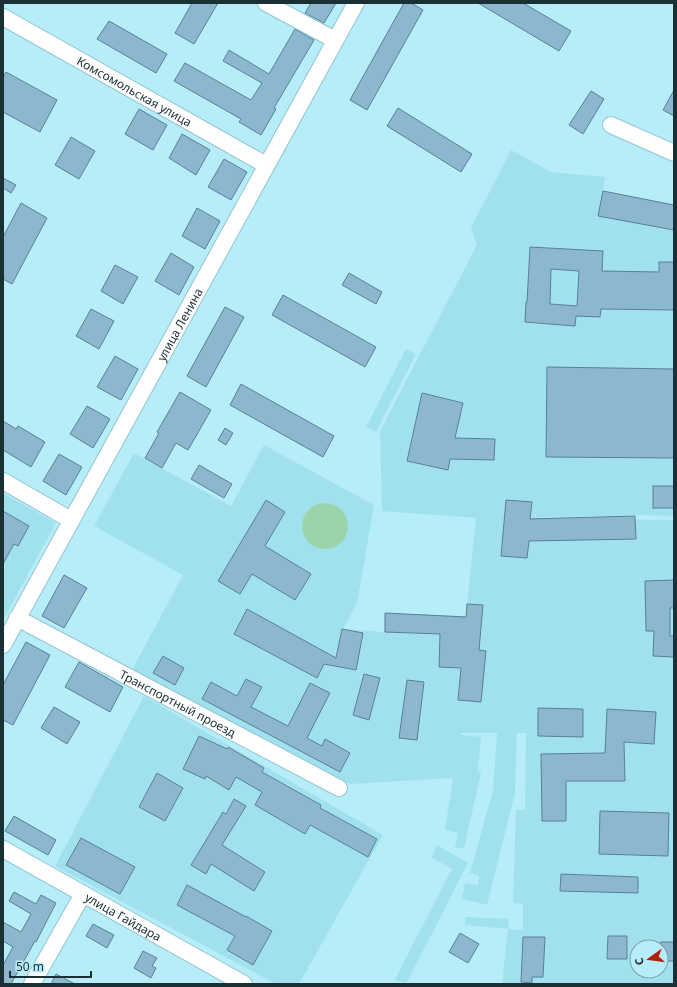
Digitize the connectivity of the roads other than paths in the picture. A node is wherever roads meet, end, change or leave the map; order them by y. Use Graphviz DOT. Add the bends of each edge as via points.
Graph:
graph roads {
  1 [pos="266,3"];
  2 [pos="356,3"];
  3 [pos="3,17"];
  4 [pos="336,40"];
  5 [pos="611,126"];
  6 [pos="674,153"];
  7 [pos="266,165"];
  8 [pos="3,481"];
  9 [pos="72,520"];
  10 [pos="18,618"];
  11 [pos="3,645"];
  12 [pos="338,788"];
  13 [pos="3,849"];
  14 [pos="83,894"];
  15 [pos="32,984"];
  16 [pos="244,984"];
  1 -- 4 [label="street"];
  2 -- 4 [label="street, улица Ленина"];
  3 -- 7 [label="street, Комсомольская улица"];
  4 -- 7 [label="street, улица Ленина"];
  5 -- 6 [label="street"];
  7 -- 9 [label="street, улица Ленина"];
  8 -- 9 [label="street"];
  9 -- 10 [label="street, улица Ленина"];
  10 -- 11 [label="street, улица Ленина"];
  10 -- 12 [label="street, Транспортный проезд"];
  13 -- 14 [label="street, улица Гайдара"];
  14 -- 15 [label="street"];
  14 -- 16 [label="street, улица Гайдара"];
}
